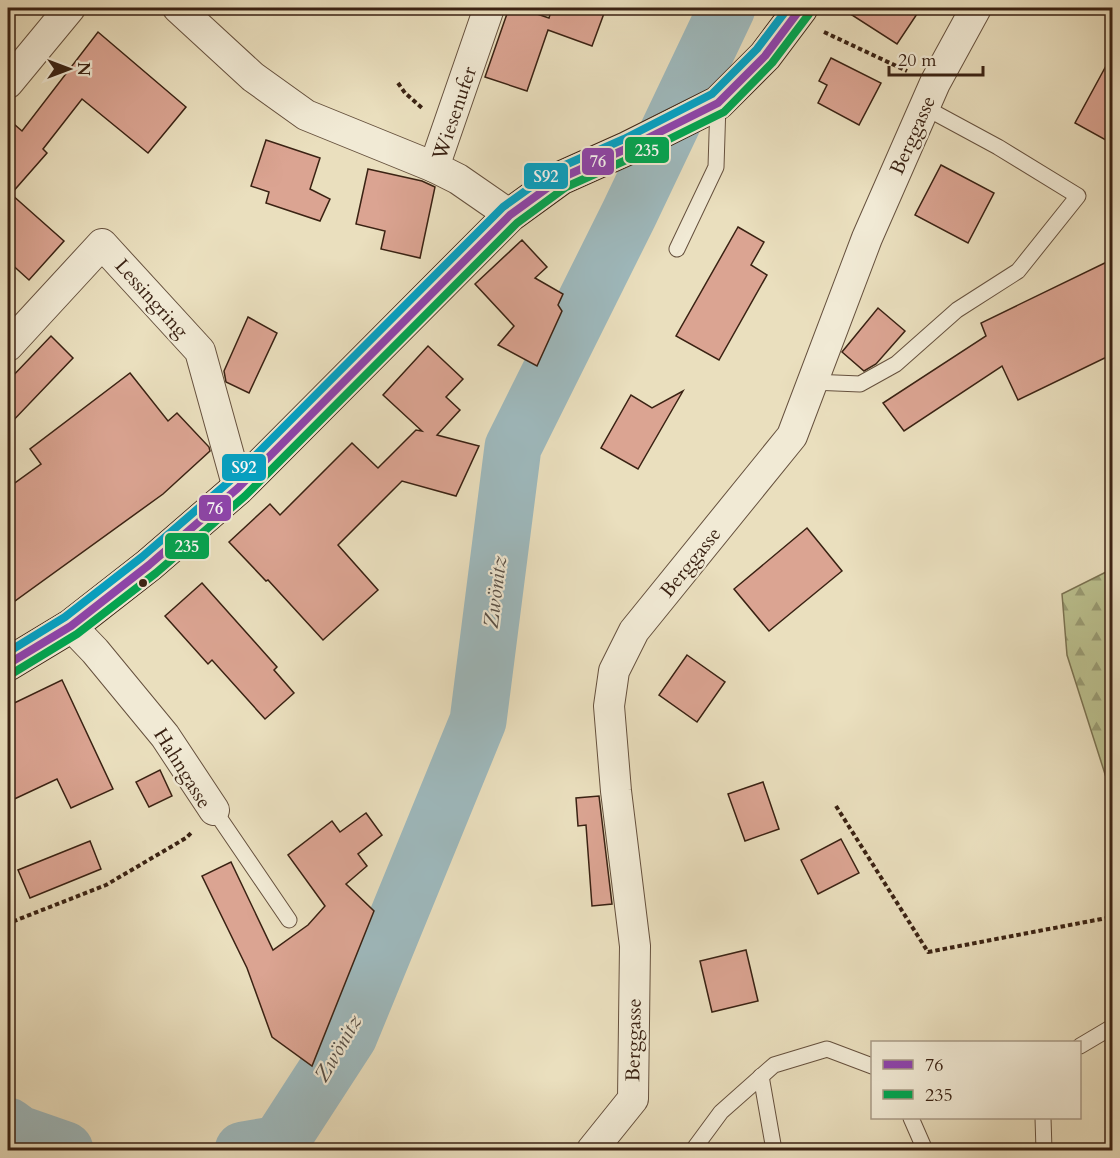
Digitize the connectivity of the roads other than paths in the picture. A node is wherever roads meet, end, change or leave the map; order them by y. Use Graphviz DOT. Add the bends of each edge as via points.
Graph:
graph roads {
  1 [pos="70,8"];
  2 [pos="178,8"];
  3 [pos="489,8"];
  4 [pos="976,8"];
  5 [pos="798,13"];
  6 [pos="8,83"];
  7 [pos="718,103"];
  8 [pos="924,107"];
  9 [pos="434,167"];
  10 [pos="510,215"];
  11 [pos="677,249"];
  12 [pos="8,346"];
  13 [pos="812,382"];
  14 [pos="238,488"];
  15 [pos="71,626"];
  16 [pos="8,664"];
  17 [pos="214,810"];
  18 [pos="289,920"];
  19 [pos="1113,1027"];
  20 [pos="1081,1045"];
  21 [pos="871,1065"];
  22 [pos="761,1076"];
  23 [pos="911,1119"];
  24 [pos="1043,1119"];
  25 [pos="592,1150"];
  26 [pos="693,1150"];
  27 [pos="774,1150"];
  28 [pos="925,1150"];
  29 [pos="1044,1150"];
  1 -- 6 [label="street"];
  2 -- 9 [label="street" via="253,77 306,115"];
  3 -- 9 [label="street, Wiesenufer"];
  4 -- 8 [label="street, Berggasse"];
  5 -- 7 [label="main road" via="765,56"];
  7 -- 10 [label="main road" via="561,177"];
  7 -- 11 [label="lane" via="716,167"];
  8 -- 13 [label="street, Berggasse" via="867,238"];
  8 -- 13 [label="lane" via="1078,196 1017,271 957,310 896,364 861,384"];
  9 -- 10 [label="street, Wiesenufer"];
  10 -- 14 [label="main road"];
  12 -- 14 [label="street, Lessingring" via="102,244 200,351"];
  13 -- 25 [label="street, Berggasse" via="792,436 634,631 614,671 609,706 635,946 633,1099"];
  14 -- 15 [label="main road"];
  15 -- 16 [label="main road"];
  15 -- 17 [label="street, Hahngasse" via="165,736"];
  17 -- 18 [label="lane"];
  19 -- 20 [label="lane"];
  21 -- 22 [label="lane" via="827,1049 774,1065"];
  22 -- 26 [label="lane" via="721,1112"];
  22 -- 27 [label="lane"];
  23 -- 28 [label="lane"];
  24 -- 29 [label="lane"];
}
